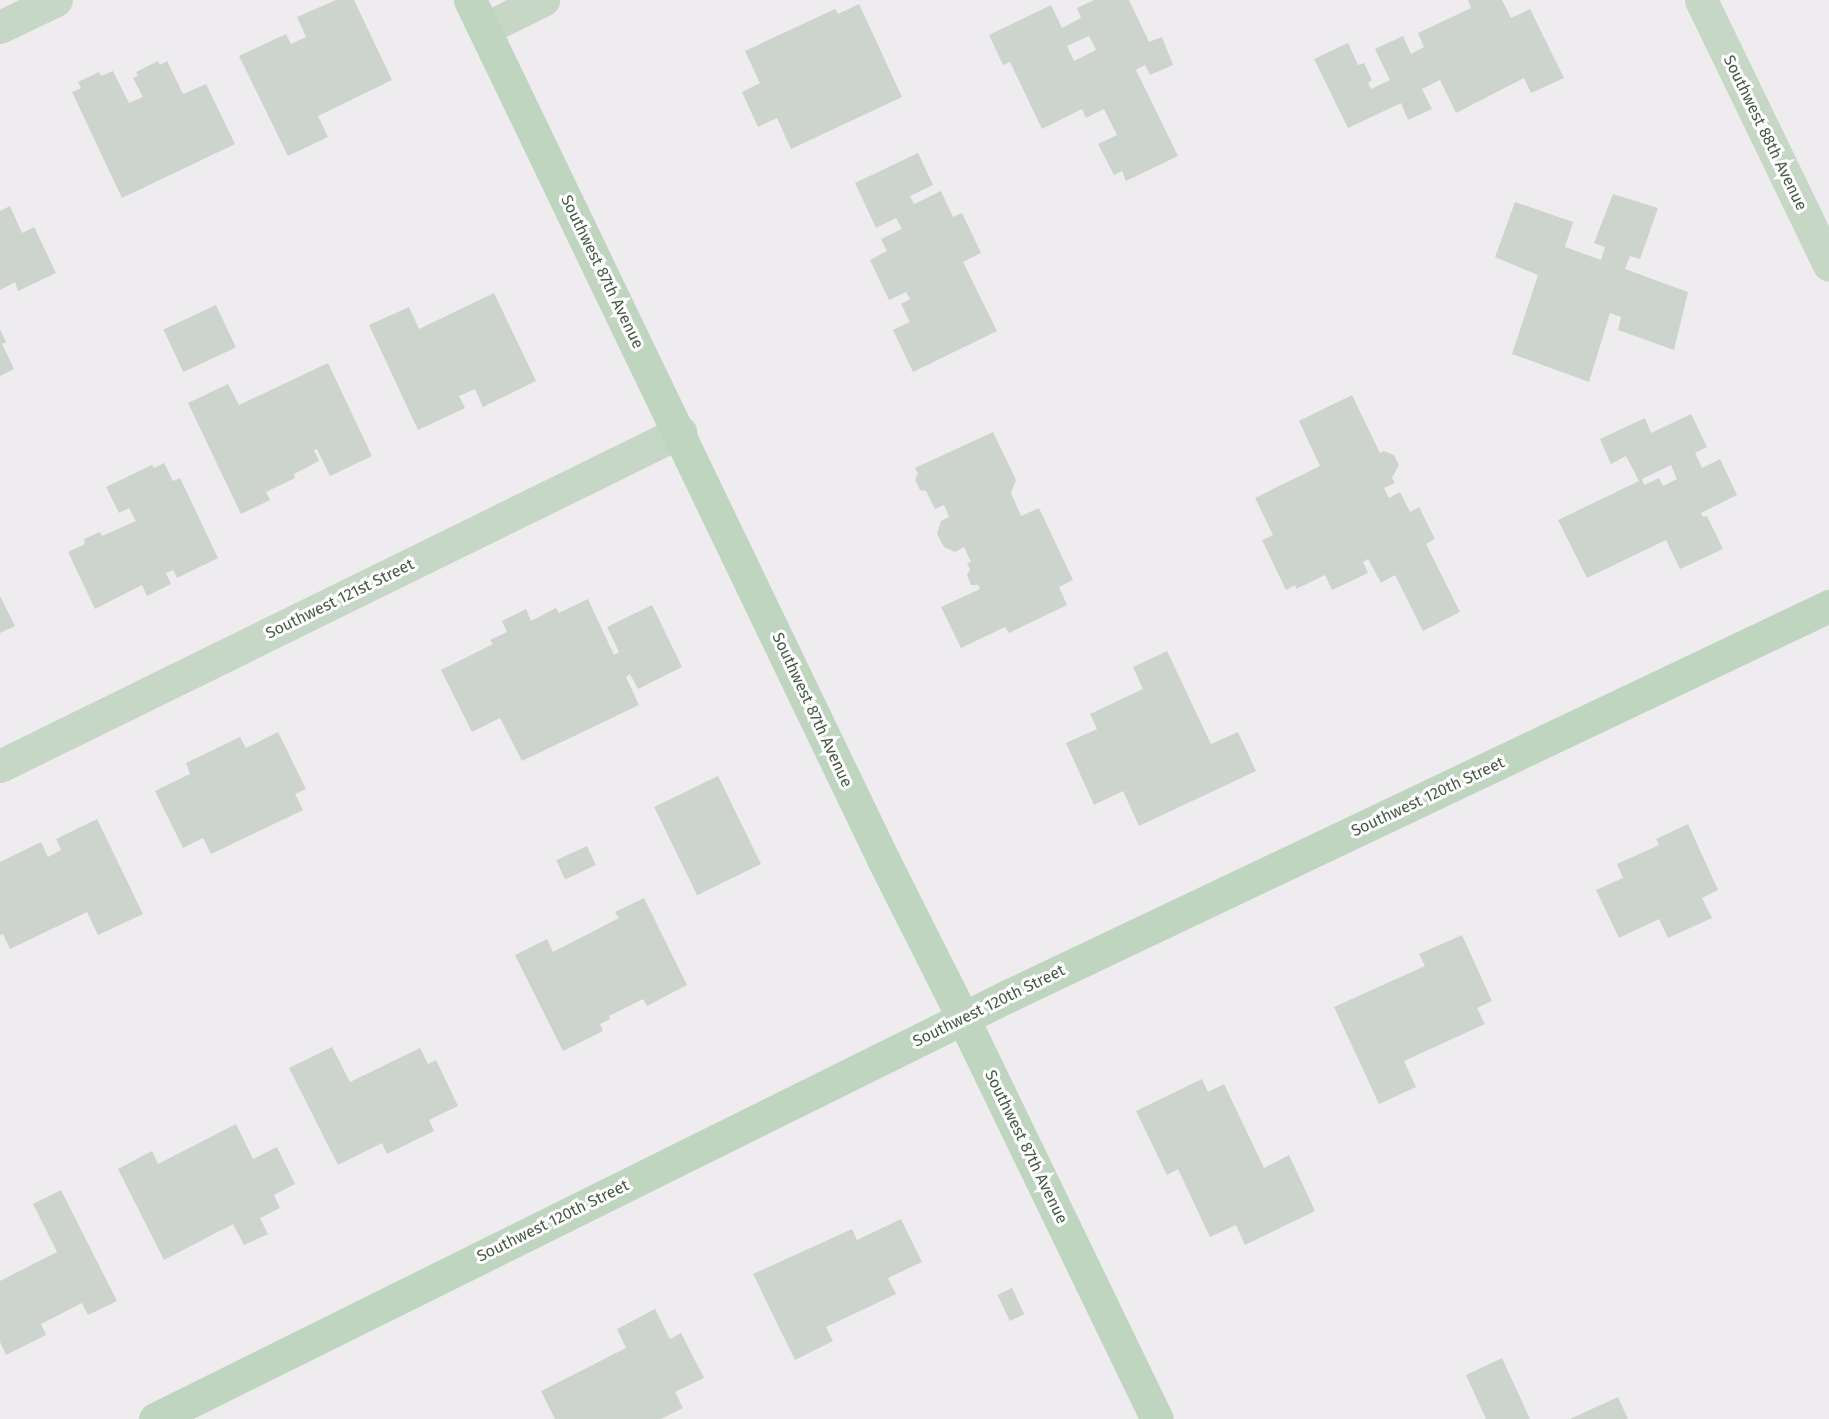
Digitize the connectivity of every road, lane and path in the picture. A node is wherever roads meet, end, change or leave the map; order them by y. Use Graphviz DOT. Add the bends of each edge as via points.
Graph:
graph roads {
  1 [pos="56,0"];
  2 [pos="543,0"];
  3 [pos="1701,0"];
  4 [pos="477,14"];
  5 [pos="0,27"];
  6 [pos="1829,265"];
  7 [pos="680,432"];
  8 [pos="1829,606"];
  9 [pos="0,766"];
  10 [pos="963,1018"];
  11 [pos="155,1419"];
  12 [pos="1157,1419"];
  1 -- 5 [label="street"];
  2 -- 4 [label="street"];
  3 -- 6 [label="street, Southwest 88th Avenue"];
  4 -- 7 [label="street, Southwest 87th Avenue"];
  7 -- 9 [label="street, Southwest 121st Street"];
  7 -- 10 [label="street, Southwest 87th Avenue"];
  8 -- 10 [label="street, Southwest 120th Street"];
  10 -- 11 [label="street, Southwest 120th Street"];
  10 -- 12 [label="street, Southwest 87th Avenue"];
}
